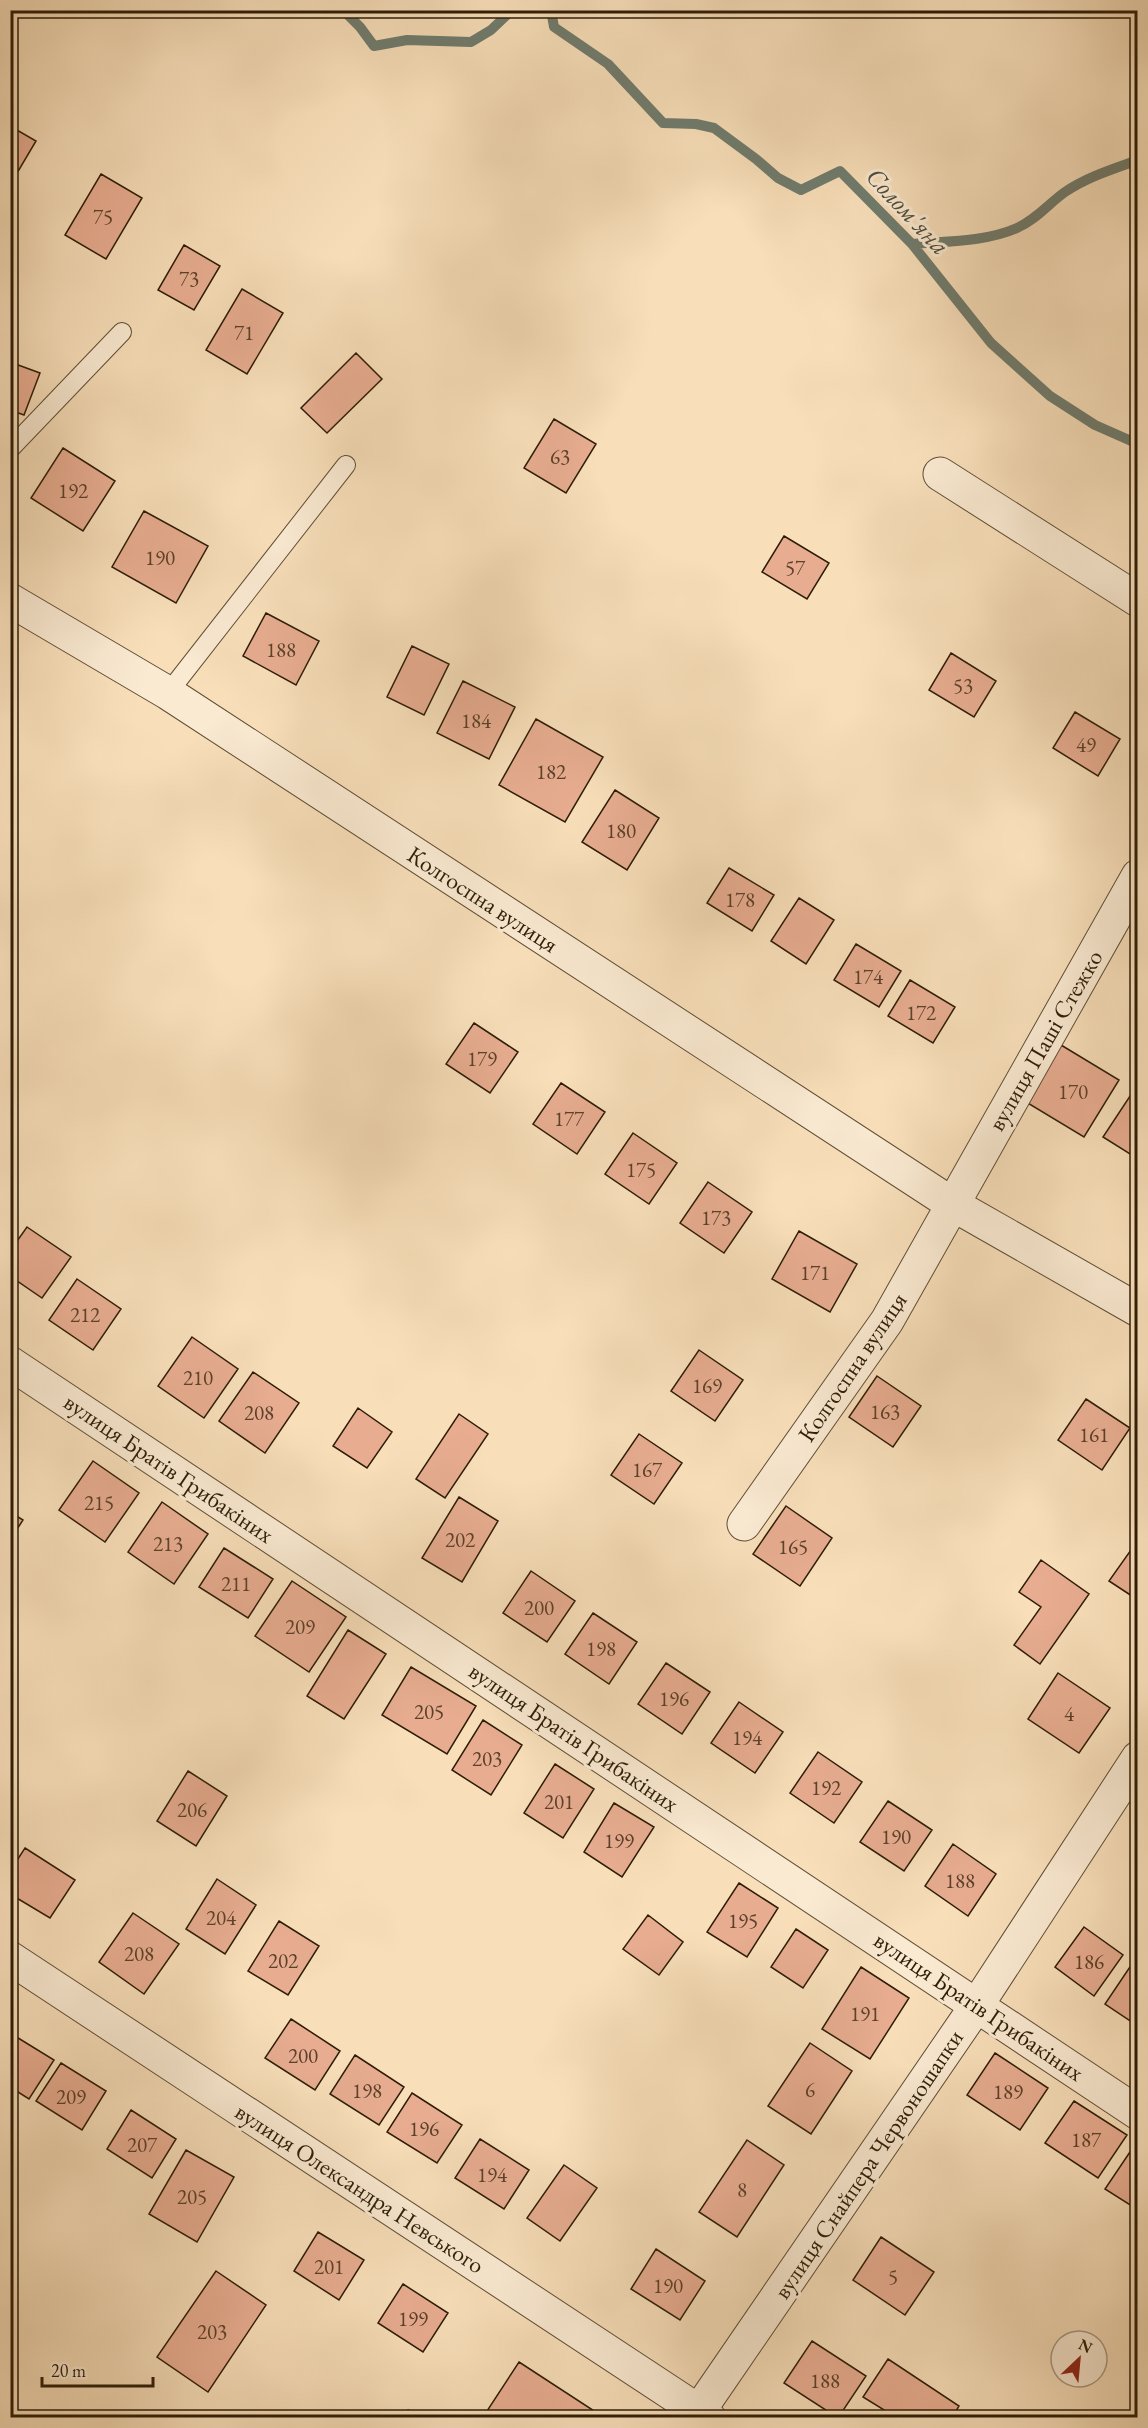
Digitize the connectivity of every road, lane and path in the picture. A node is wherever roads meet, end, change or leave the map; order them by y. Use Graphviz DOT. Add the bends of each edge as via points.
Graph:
graph roads {
  1 [pos="122,332"];
  2 [pos="10,450"];
  3 [pos="346,465"];
  4 [pos="940,474"];
  5 [pos="10,600"];
  6 [pos="1137,600"];
  7 [pos="168,693"];
  8 [pos="1137,876"];
  9 [pos="952,1204"];
  10 [pos="1137,1310"];
  11 [pos="10,1363"];
  12 [pos="744,1524"];
  13 [pos="1137,1758"];
  14 [pos="10,1958"];
  15 [pos="977,2005"];
  16 [pos="1137,2113"];
  17 [pos="700,2415"];
  1 -- 2 [label="lane"];
  3 -- 7 [label="lane"];
  4 -- 6 [label="street"];
  5 -- 7 [label="street, Колгоспна вулиця"];
  7 -- 9 [label="street, Колгоспна вулиця"];
  8 -- 9 [label="street, вулиця Паші Стежко"];
  9 -- 10 [label="street, Колгоспна вулиця"];
  9 -- 12 [label="street, Колгоспна вулиця" via="887,1321"];
  11 -- 15 [label="street, вулиця Братів Грибакіних"];
  13 -- 15 [label="street, вулиця Снайпера Червоношапки"];
  14 -- 17 [label="street, вулиця Олександра Невського"];
  15 -- 16 [label="street, вулиця Братів Грибакіних"];
  15 -- 17 [label="street, вулиця Снайпера Червоношапки"];
}
